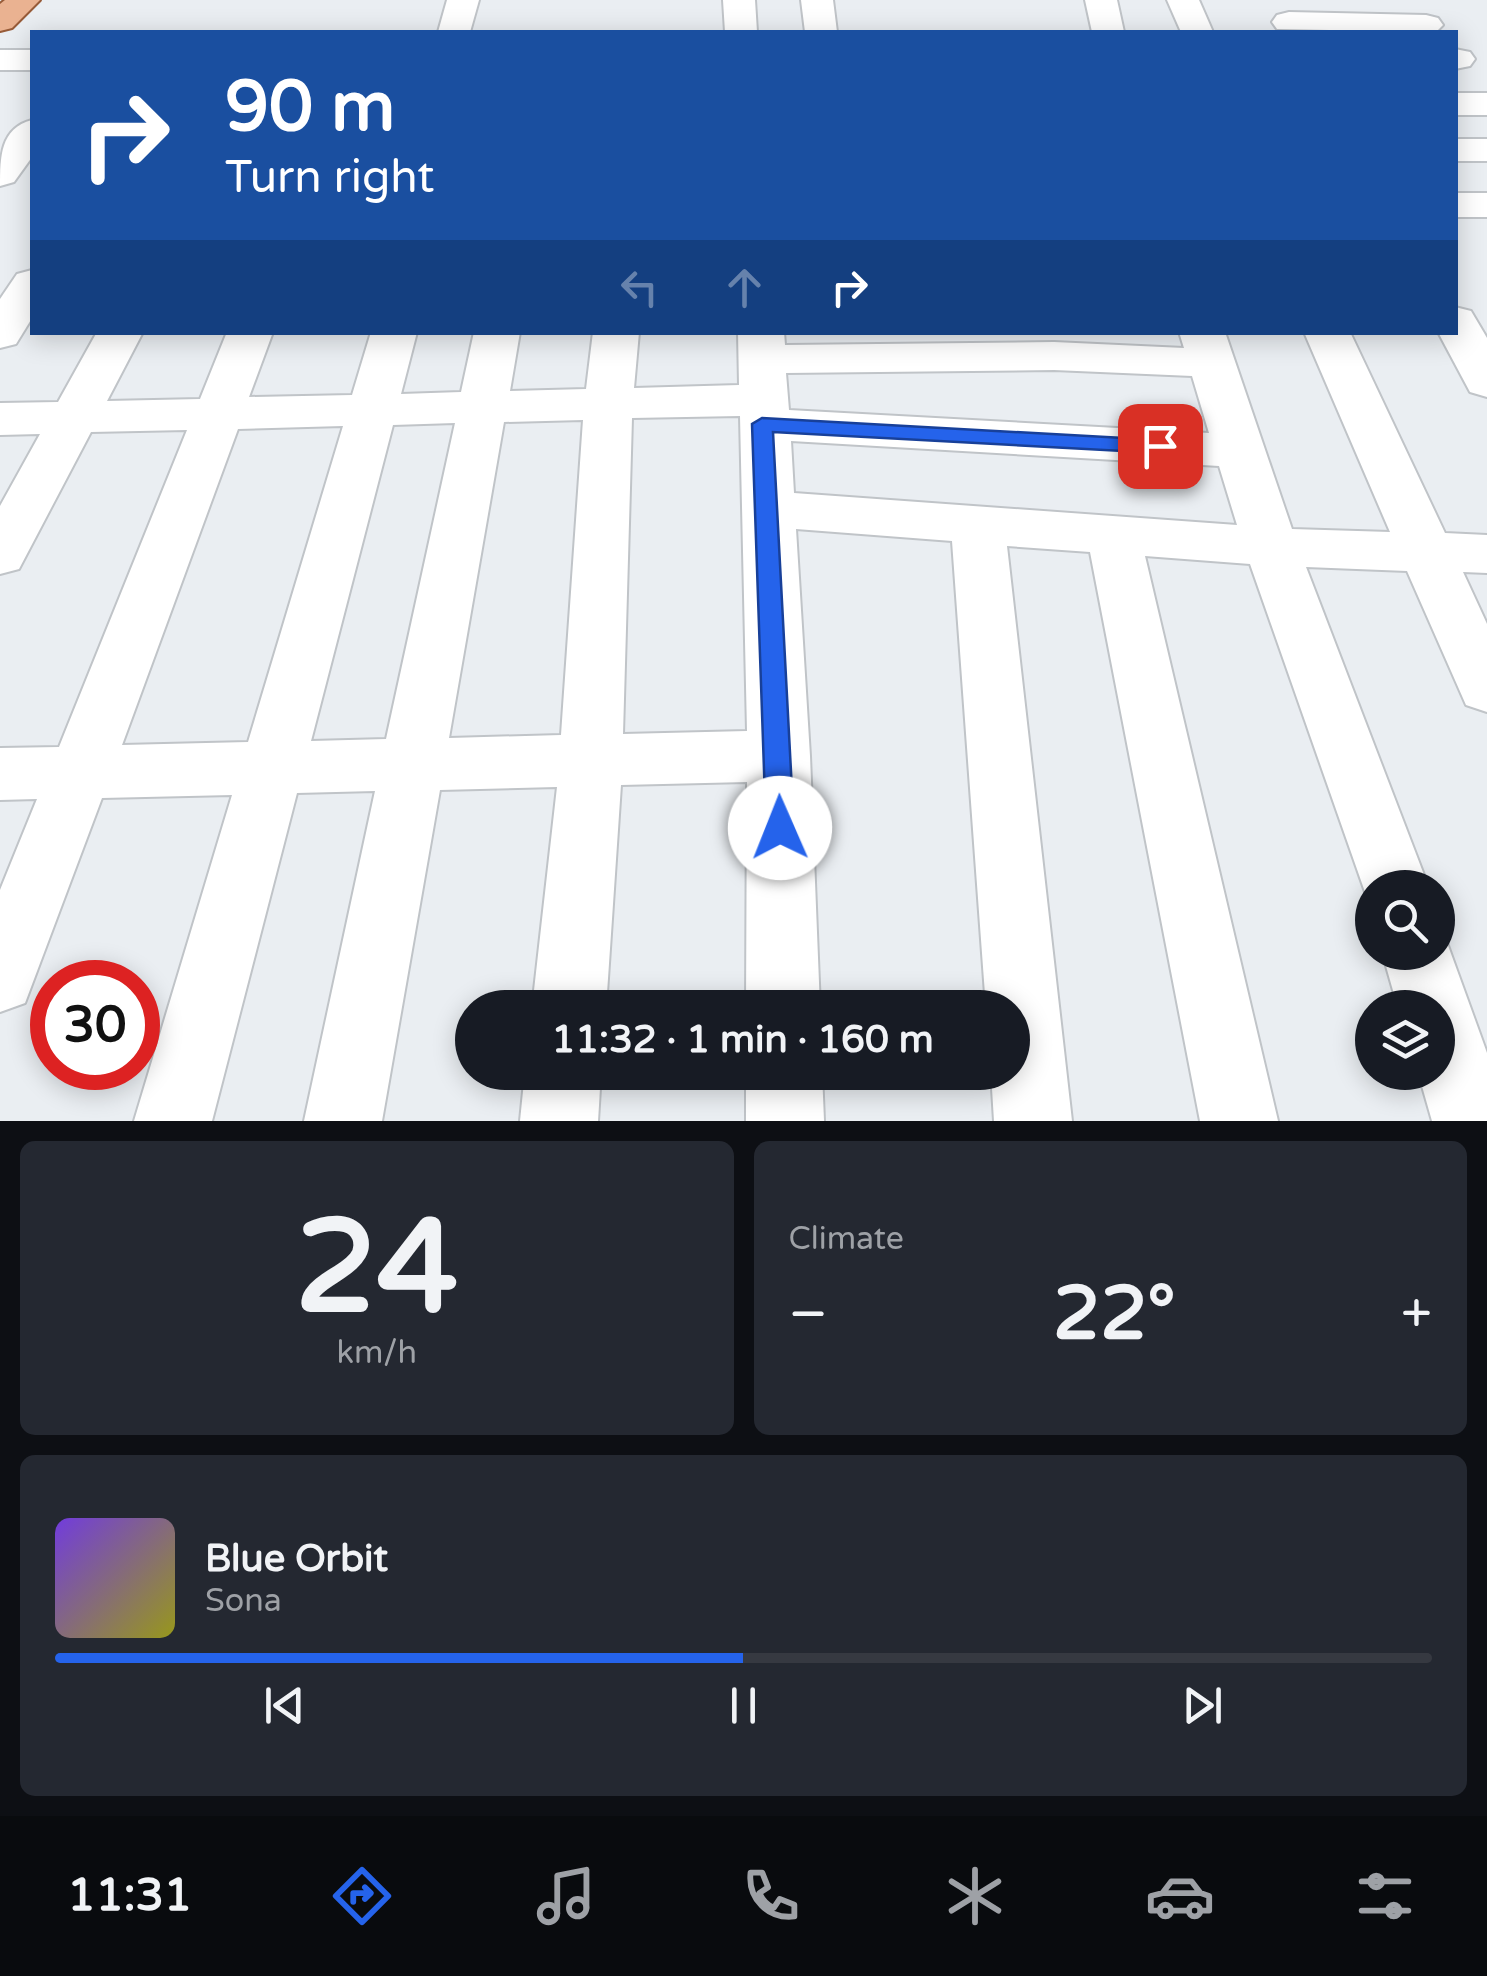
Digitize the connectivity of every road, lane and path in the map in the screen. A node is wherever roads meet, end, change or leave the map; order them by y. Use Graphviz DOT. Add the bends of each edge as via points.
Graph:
graph roads {
  1 [pos="24,0"];
  2 [pos="463,0"];
  3 [pos="738,0"];
  4 [pos="817,0"];
  5 [pos="1101,0"];
  6 [pos="1183,0"];
  7 [pos="1287,18"];
  8 [pos="0,20"];
  9 [pos="1426,24"];
  10 [pos="455,30"];
  11 [pos="741,30"];
  12 [pos="821,30"];
  13 [pos="1108,30"];
  14 [pos="1196,30"];
  15 [pos="0,60"];
  16 [pos="30,60"];
  17 [pos="1458,104"];
  18 [pos="1486,104"];
  19 [pos="30,134"];
  20 [pos="1458,150"];
  21 [pos="1487,150"];
  22 [pos="0,174"];
  23 [pos="30,193"];
  24 [pos="0,194"];
  25 [pos="1458,204"];
  26 [pos="1487,205"];
  27 [pos="30,286"];
  28 [pos="1458,327"];
  29 [pos="0,334"];
  30 [pos="118,335"];
  31 [pos="249,335"];
  32 [pos="393,335"];
  33 [pos="497,335"];
  34 [pos="616,335"];
  35 [pos="1328,335"];
  36 [pos="1207,348"];
  37 [pos="762,379"];
  38 [pos="1487,382"];
  39 [pos="608,403"];
  40 [pos="483,408"];
  41 [pos="373,409"];
  42 [pos="218,414"];
  43 [pos="0,418"];
  44 [pos="75,418"];
  45 [pos="1240,451"];
  46 [pos="769,509"];
  47 [pos="978,524"];
  48 [pos="1113,534"];
  49 [pos="1271,547"];
  50 [pos="1426,552"];
  51 [pos="1487,554"];
  52 [pos="0,555"];
  53 [pos="1487,689"];
  54 [pos="779,756"];
  55 [pos="591,760"];
  56 [pos="412,764"];
  57 [pos="271,768"];
  58 [pos="80,772"];
  59 [pos="0,774"];
  60 [pos="1388,870"];
  61 [pos="0,979"];
  62 [pos="571,990"];
  63 [pos="783,990"];
  64 [pos="1455,1070"];
  65 [pos="562,1090"];
  66 [pos="784,1090"];
  67 [pos="172,1121"];
  68 [pos="343,1121"];
  69 [pos="559,1121"];
  70 [pos="785,1121"];
  71 [pos="1033,1121"];
  72 [pos="1239,1121"];
  73 [pos="1471,1121"];
  1 -- 8 [label="main road"];
  2 -- 10 [label="street"];
  3 -- 11 [label="street"];
  4 -- 12 [label="street"];
  5 -- 13 [label="street"];
  6 -- 14 [label="street"];
  7 -- 9 [label="street"];
  15 -- 16 [label="street"];
  17 -- 18 [label="street"];
  19 -- 22 [label="street"];
  20 -- 21 [label="street"];
  23 -- 24 [label="street"];
  25 -- 26 [label="street"];
  27 -- 29 [label="street"];
  28 -- 38 [label="street"];
  30 -- 44 [label="street"];
  31 -- 42 [label="street"];
  32 -- 41 [label="street"];
  33 -- 40 [label="street"];
  34 -- 39 [label="street"];
  35 -- 50 [label="street"];
  36 -- 37 [label="street"];
  36 -- 45 [label="street"];
  37 -- 39 [label="street"];
  37 -- 45 [label="street"];
  37 -- 46 [label="street"];
  39 -- 40 [label="street"];
  39 -- 55 [label="street"];
  40 -- 41 [label="street"];
  40 -- 56 [label="street"];
  41 -- 42 [label="street"];
  41 -- 57 [label="street"];
  42 -- 44 [label="street"];
  42 -- 58 [label="street"];
  43 -- 44 [label="street"];
  44 -- 52 [label="street"];
  45 -- 49 [label="street"];
  46 -- 47 [label="street"];
  46 -- 54 [label="street"];
  47 -- 48 [label="street"];
  47 -- 71 [label="street"];
  48 -- 49 [label="street"];
  48 -- 72 [label="street"];
  49 -- 50 [label="street"];
  49 -- 60 [label="street"];
  50 -- 51 [label="street"];
  50 -- 53 [label="street"];
  54 -- 55 [label="street"];
  54 -- 63 [label="street"];
  55 -- 56 [label="street"];
  55 -- 62 [label="street"];
  56 -- 57 [label="street"];
  56 -- 68 [label="street"];
  57 -- 58 [label="street"];
  57 -- 67 [label="street"];
  58 -- 59 [label="street"];
  58 -- 61 [label="street"];
  64 -- 73 [label="street"];
  65 -- 69 [label="street"];
  66 -- 70 [label="street"];
}
